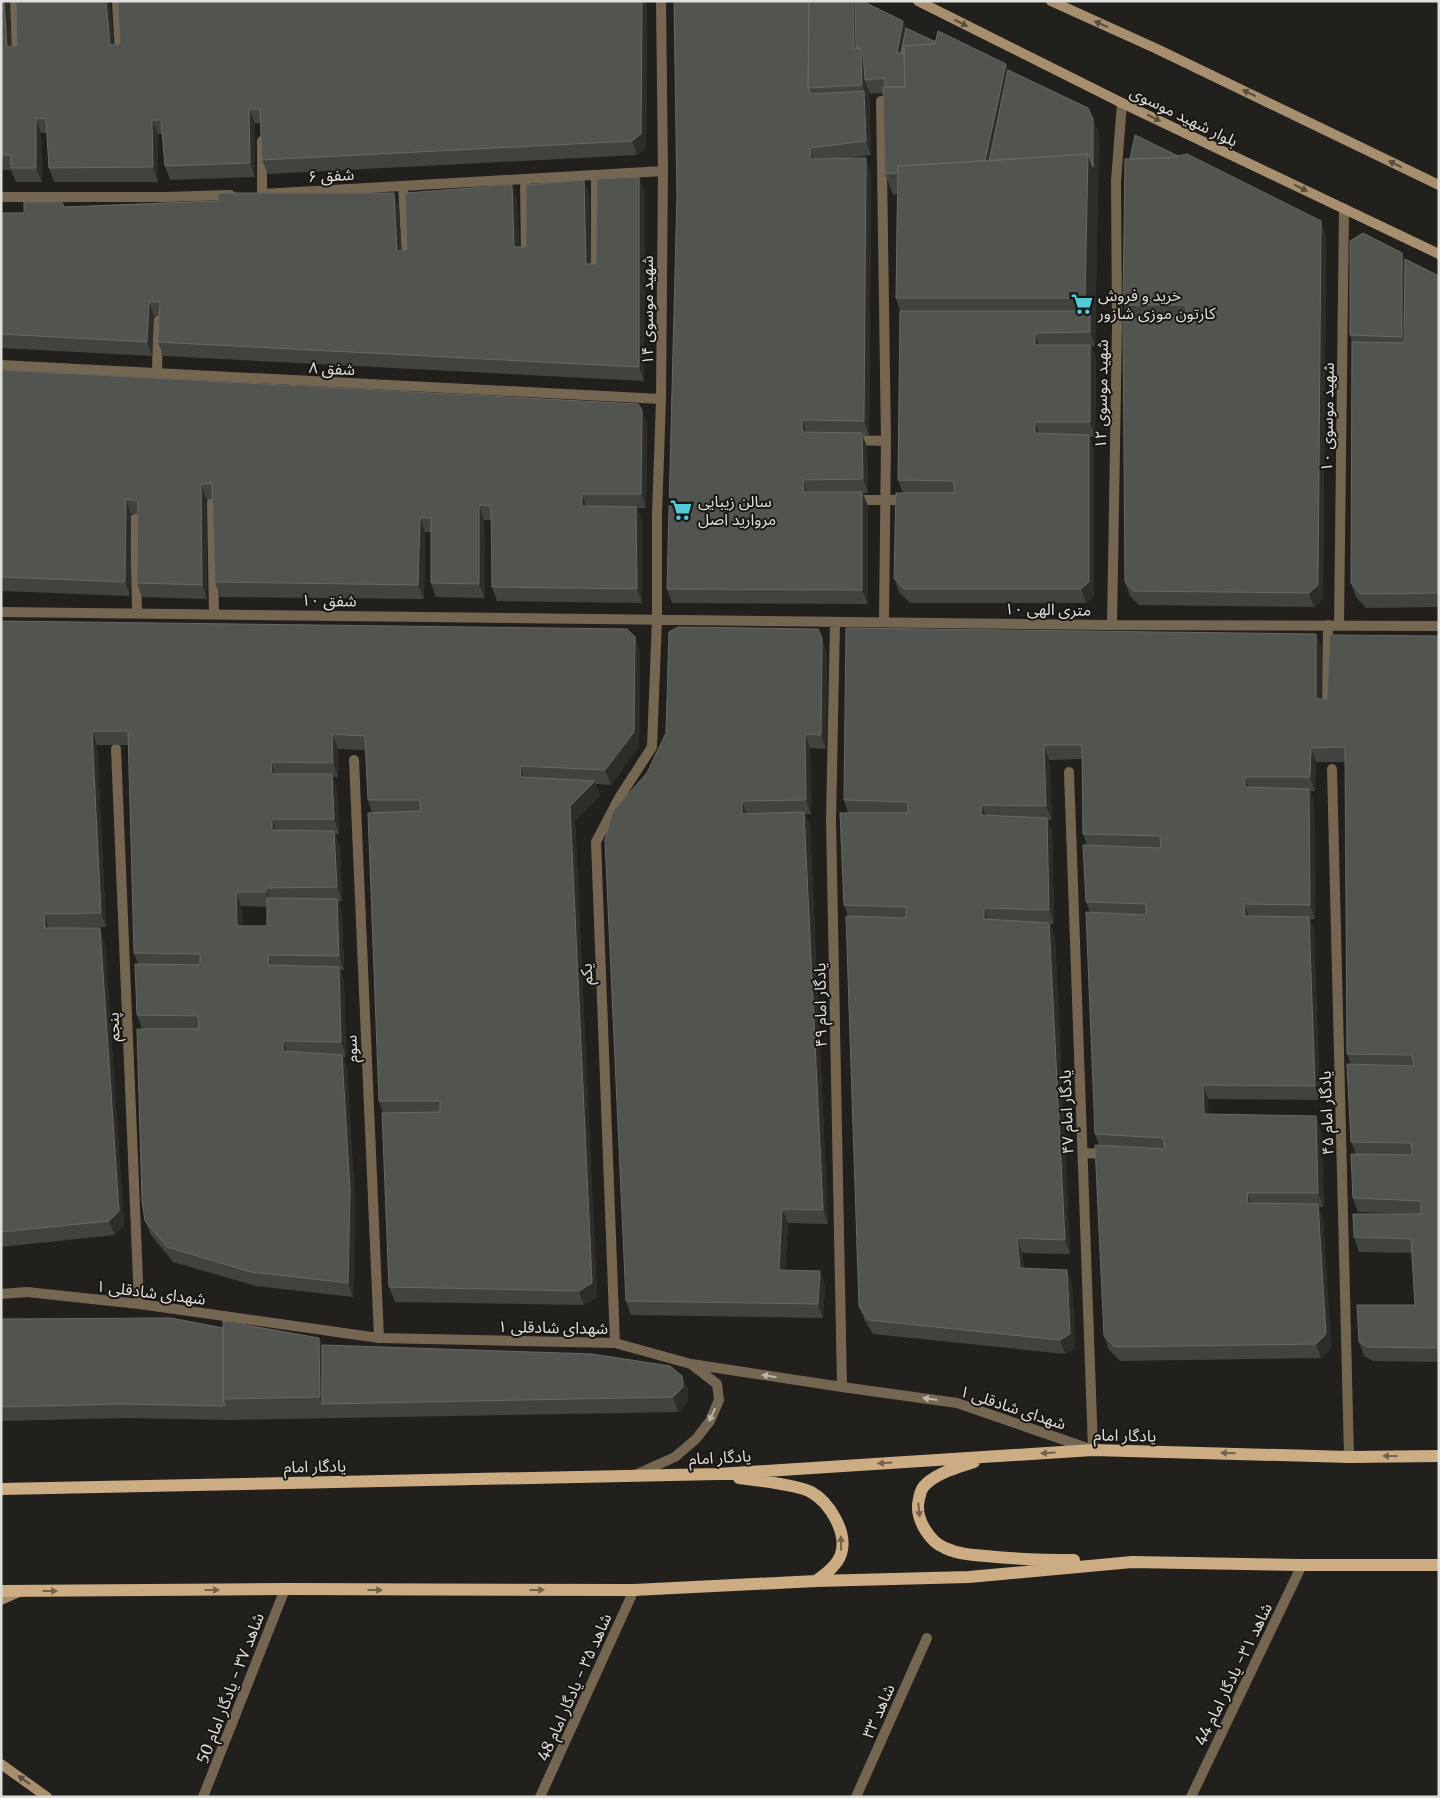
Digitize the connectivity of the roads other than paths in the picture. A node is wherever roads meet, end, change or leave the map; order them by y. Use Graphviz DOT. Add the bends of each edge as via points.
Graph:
graph roads {
  1 [pos="14,1"];
  2 [pos="117,1"];
  3 [pos="661,1"];
  4 [pos="918,1"];
  5 [pos="1051,1"];
  6 [pos="120,55"];
  7 [pos="17,56"];
  8 [pos="881,102"];
  9 [pos="1122,103"];
  10 [pos="262,128"];
  11 [pos="663,171"];
  12 [pos="596,175"];
  13 [pos="525,179"];
  14 [pos="1439,185"];
  15 [pos="403,186"];
  16 [pos="253,194"];
  17 [pos="1,197"];
  18 [pos="1344,209"];
  19 [pos="1439,254"];
  20 [pos="526,256"];
  21 [pos="407,260"];
  22 [pos="596,274"];
  23 [pos="158,321"];
  24 [pos="1,365"];
  25 [pos="157,374"];
  26 [pos="661,399"];
  27 [pos="840,440"];
  28 [pos="886,441"];
  29 [pos="839,500"];
  30 [pos="885,500"];
  31 [pos="920,501"];
  32 [pos="212,502"];
  33 [pos="135,519"];
  34 [pos="1,612"];
  35 [pos="138,612"];
  36 [pos="214,614"];
  37 [pos="657,619"];
  38 [pos="884,621"];
  39 [pos="835,622"];
  40 [pos="1112,625"];
  41 [pos="1328,625"];
  42 [pos="1339,625"];
  43 [pos="1439,626"];
  44 [pos="1327,709"];
  45 [pos="116,749"];
  46 [pos="354,760"];
  47 [pos="1332,770"];
  48 [pos="1070,772"];
  49 [pos="1083,1153"];
  50 [pos="1119,1155"];
  51 [pos="1,1294"];
  52 [pos="139,1304"];
  53 [pos="379,1338"];
  54 [pos="615,1343"];
  55 [pos="691,1364"];
  56 [pos="842,1387"];
  57 [pos="1093,1450"];
  58 [pos="993,1456"];
  59 [pos="1439,1456"];
  60 [pos="1349,1457"];
  61 [pos="718,1474"];
  62 [pos="632,1476"];
  63 [pos="1,1488"];
  64 [pos="1132,1562"];
  65 [pos="1302,1565"];
  66 [pos="1439,1565"];
  67 [pos="816,1582"];
  68 [pos="285,1589"];
  69 [pos="634,1590"];
  70 [pos="21,1591"];
  71 [pos="1,1592"];
  72 [pos="1,1600"];
  73 [pos="927,1638"];
  74 [pos="1,1764"];
  75 [pos="47,1797"];
  76 [pos="203,1797"];
  77 [pos="540,1797"];
  78 [pos="856,1797"];
  79 [pos="1191,1797"];
  1 -- 7 [label="street"];
  2 -- 6 [label="street"];
  3 -- 11 [label="street, شهید موسوی ۱۴"];
  4 -- 9 [label="main road, بلوار شهید موسوی, one-way"];
  14 -- 5 [label="main road, one-way"];
  8 -- 28 [label="street"];
  9 -- 18 [label="main road, بلوار شهید موسوی, one-way"];
  9 -- 40 [label="street, شهید موسوی ۱۲" via="1116,181 1117,352"];
  10 -- 16 [label="street"];
  11 -- 12 [label="street, شفق ۶"];
  11 -- 26 [label="street, شهید موسوی ۱۴"];
  12 -- 13 [label="street, شفق ۶"];
  12 -- 22 [label="street"];
  13 -- 15 [label="street, شفق ۶"];
  13 -- 20 [label="street"];
  15 -- 16 [label="street, شفق ۶"];
  15 -- 21 [label="street"];
  16 -- 17 [label="street, شفق ۶"];
  18 -- 19 [label="main road, بلوار شهید موسوی"];
  18 -- 42 [label="street, شهید موسوی ۱۰"];
  23 -- 25 [label="street"];
  24 -- 25 [label="street, شفق ۸"];
  25 -- 26 [label="street, شفق ۸"];
  26 -- 37 [label="street, شهید موسوی ۱۴"];
  27 -- 28 [label="street"];
  28 -- 30 [label="street"];
  29 -- 30 [label="street"];
  30 -- 31 [label="street"];
  30 -- 38 [label="street"];
  32 -- 36 [label="street"];
  33 -- 35 [label="street"];
  34 -- 35 [label="street, شفق ۱۰"];
  35 -- 36 [label="street, شفق ۱۰"];
  36 -- 37 [label="street, شفق ۱۰"];
  37 -- 39 [label="street, ۱۰ متری الهی"];
  37 -- 54 [label="street, یکم" via="652,747 619,798 596,842"];
  38 -- 39 [label="street, ۱۰ متری الهی"];
  38 -- 40 [label="street, ۱۰ متری الهی"];
  39 -- 56 [label="street, یادگار امام ۴۹" via="831,820"];
  40 -- 41 [label="street, ۱۰ متری الهی"];
  41 -- 42 [label="street, ۱۰ متری الهی"];
  41 -- 44 [label="street"];
  42 -- 43 [label="street, ۱۰ متری الهی"];
  45 -- 52 [label="street, پنجم"];
  46 -- 53 [label="street, سوم"];
  47 -- 60 [label="street, یادگار امام ۴۵"];
  48 -- 49 [label="street, یادگار امام ۴۷"];
  49 -- 50 [label="street"];
  49 -- 57 [label="street, یادگار امام ۴۷"];
  51 -- 52 [label="street, شهدای شادقلی ۱" via="27,1292"];
  52 -- 53 [label="street, شهدای شادقلی ۱"];
  53 -- 54 [label="street, شهدای شادقلی ۱"];
  54 -- 55 [label="street, شهدای شادقلی ۱"];
  56 -- 55 [label="street, شهدای شادقلی ۱, one-way"];
  55 -- 62 [label="street, one-way" via="716,1384 719,1400 710,1421 676,1457"];
  57 -- 56 [label="street, شهدای شادقلی ۱, one-way" via="957,1403"];
  57 -- 58 [label="main road, یادگار امام, one-way"];
  60 -- 57 [label="main road, یادگار امام, one-way"];
  58 -- 61 [label="main road, یادگار امام, one-way"];
  58 -- 64 [label="main road, one-way" via="954,1468 924,1485 919,1498 921,1521 928,1535 943,1548 1003,1558"];
  59 -- 60 [label="main road, یادگار امام, one-way"];
  61 -- 62 [label="main road, یادگار امام"];
  67 -- 61 [label="main road, one-way" via="832,1569 842,1553 842,1536 836,1518 825,1502 810,1491"];
  62 -- 63 [label="main road, یادگار امام"];
  64 -- 65 [label="main road"];
  64 -- 67 [label="main road" via="969,1577"];
  65 -- 66 [label="main road"];
  65 -- 79 [label="street, شاهد ۳۱- یادگار امام 44"];
  67 -- 69 [label="main road"];
  68 -- 69 [label="main road, one-way"];
  70 -- 68 [label="main road, one-way"];
  68 -- 76 [label="street, شاهد ۳۷ - یادگار امام 50"];
  69 -- 77 [label="street, شاهد ۳۵ - یادگار امام 48"];
  70 -- 71 [label="main road"];
  70 -- 72 [label="main road"];
  73 -- 78 [label="street, شاهد ۳۳"];
  75 -- 74 [label="main road, one-way"];
}
